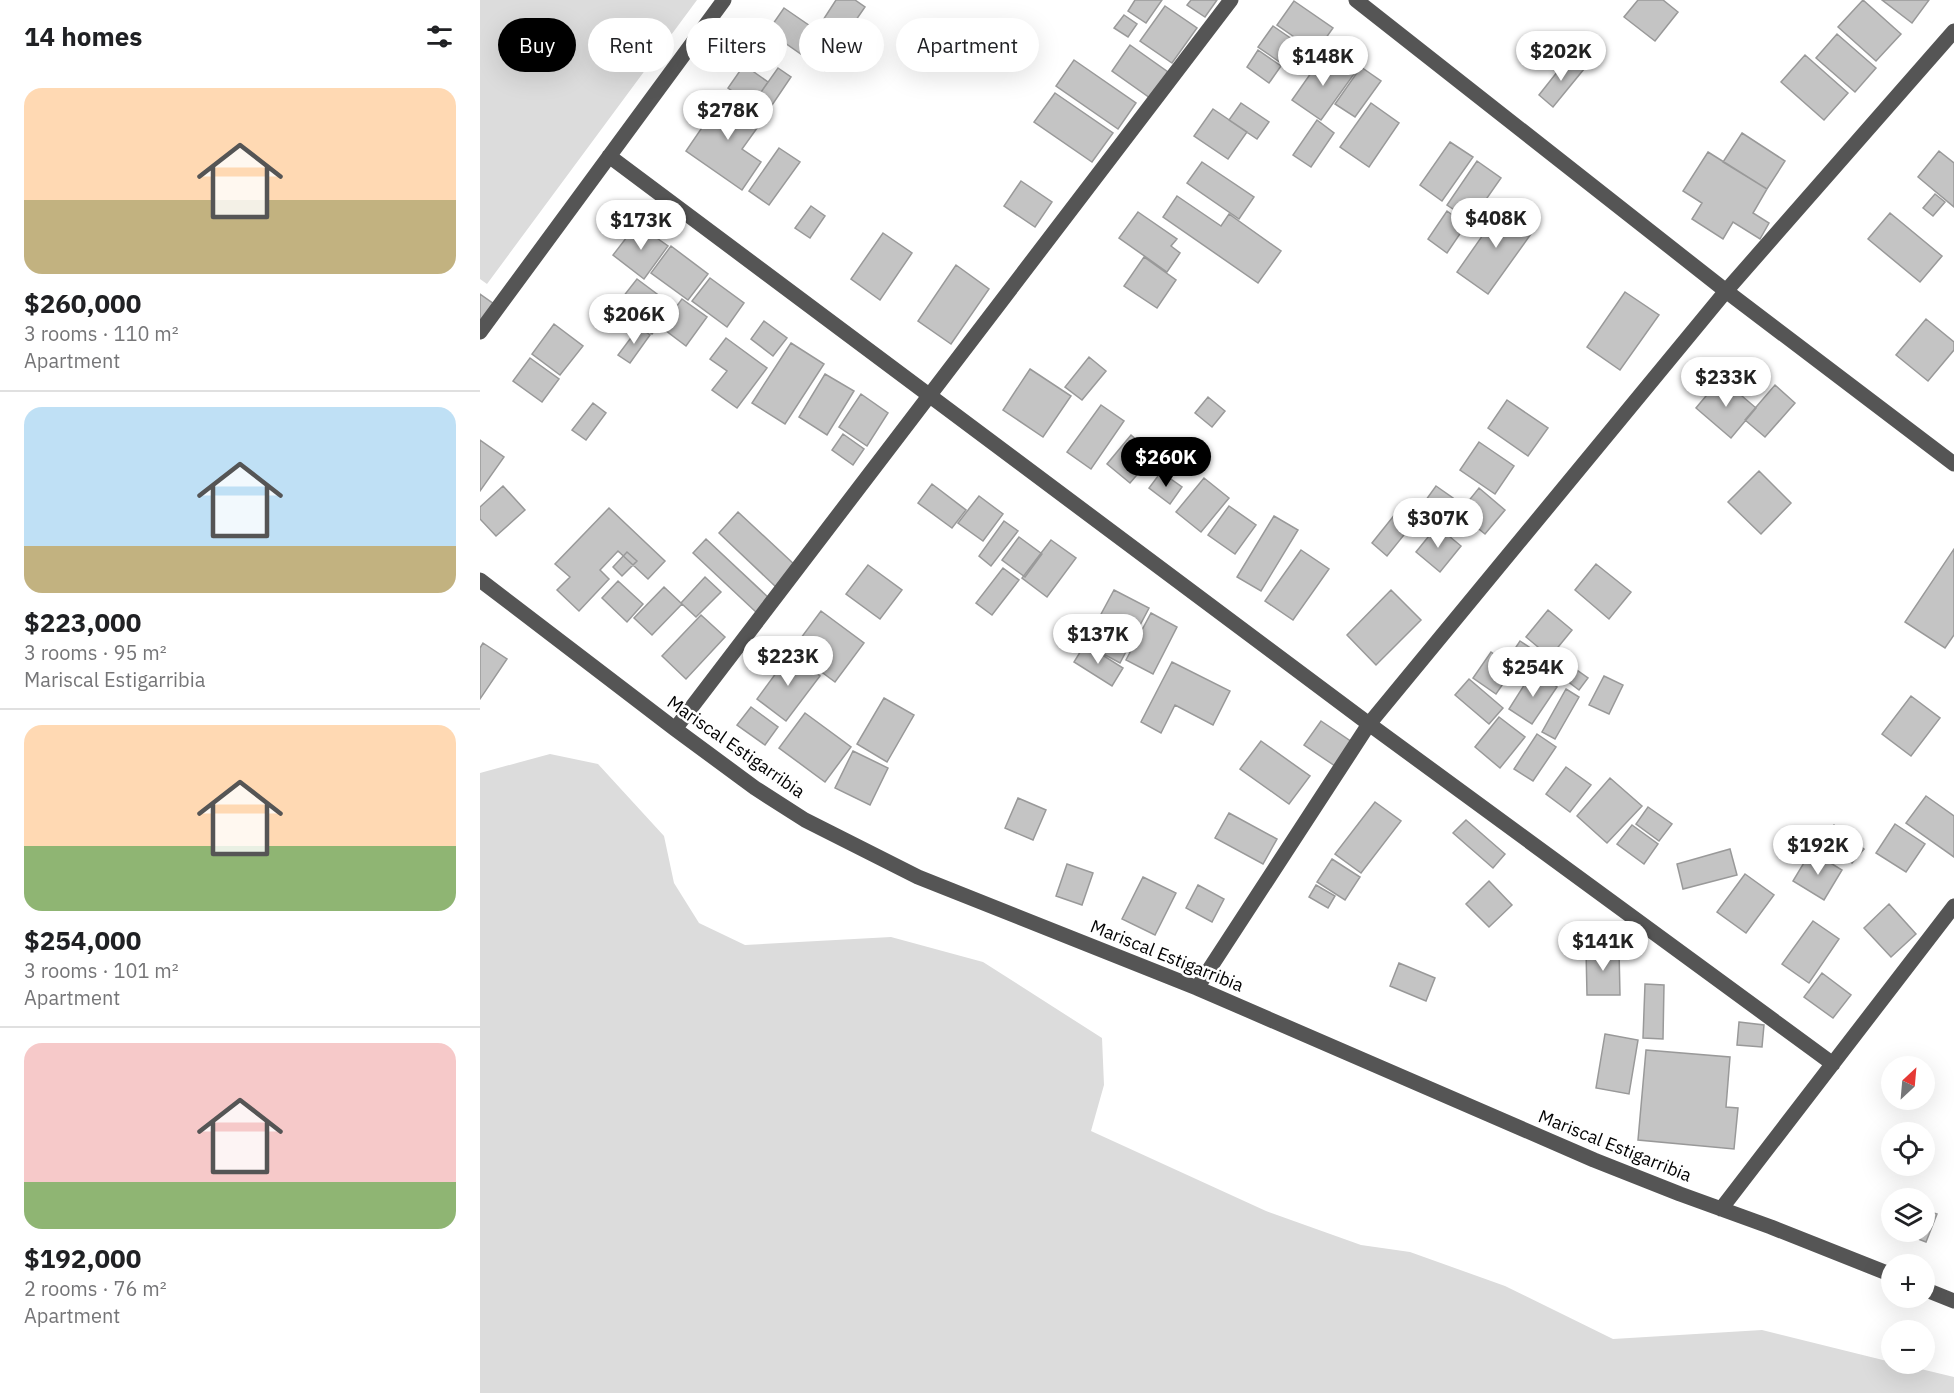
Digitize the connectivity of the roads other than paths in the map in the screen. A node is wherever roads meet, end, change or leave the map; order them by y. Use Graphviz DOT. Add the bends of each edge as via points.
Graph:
graph roads {
  1 [pos="724,0"];
  2 [pos="1231,0"];
  3 [pos="1356,0"];
  4 [pos="1954,31"];
  5 [pos="609,156"];
  6 [pos="1726,291"];
  7 [pos="480,332"];
  8 [pos="929,396"];
  9 [pos="1954,465"];
  10 [pos="480,580"];
  11 [pos="1369,724"];
  12 [pos="675,729"];
  13 [pos="1954,906"];
  14 [pos="1197,988"];
  15 [pos="1833,1064"];
  16 [pos="1721,1209"];
  17 [pos="1881,1271"];
  18 [pos="1935,1293"];
  19 [pos="1954,1301"];
  1 -- 5 [label="street"];
  2 -- 8 [label="street"];
  3 -- 6 [label="street"];
  4 -- 6 [label="street"];
  5 -- 7 [label="street"];
  5 -- 8 [label="street"];
  6 -- 9 [label="street"];
  6 -- 11 [label="street"];
  8 -- 11 [label="street"];
  8 -- 12 [label="street"];
  10 -- 12 [label="street, Mariscal Estigarribia"];
  11 -- 14 [label="street"];
  11 -- 15 [label="street"];
  12 -- 14 [label="street, Mariscal Estigarribia" via="805,820 908,872"];
  13 -- 15 [label="street"];
  14 -- 16 [label="street, Mariscal Estigarribia" via="1594,1160"];
  15 -- 16 [label="street"];
  16 -- 17 [label="street, Mariscal Estigarribia"];
  18 -- 19 [label="street"];
}
